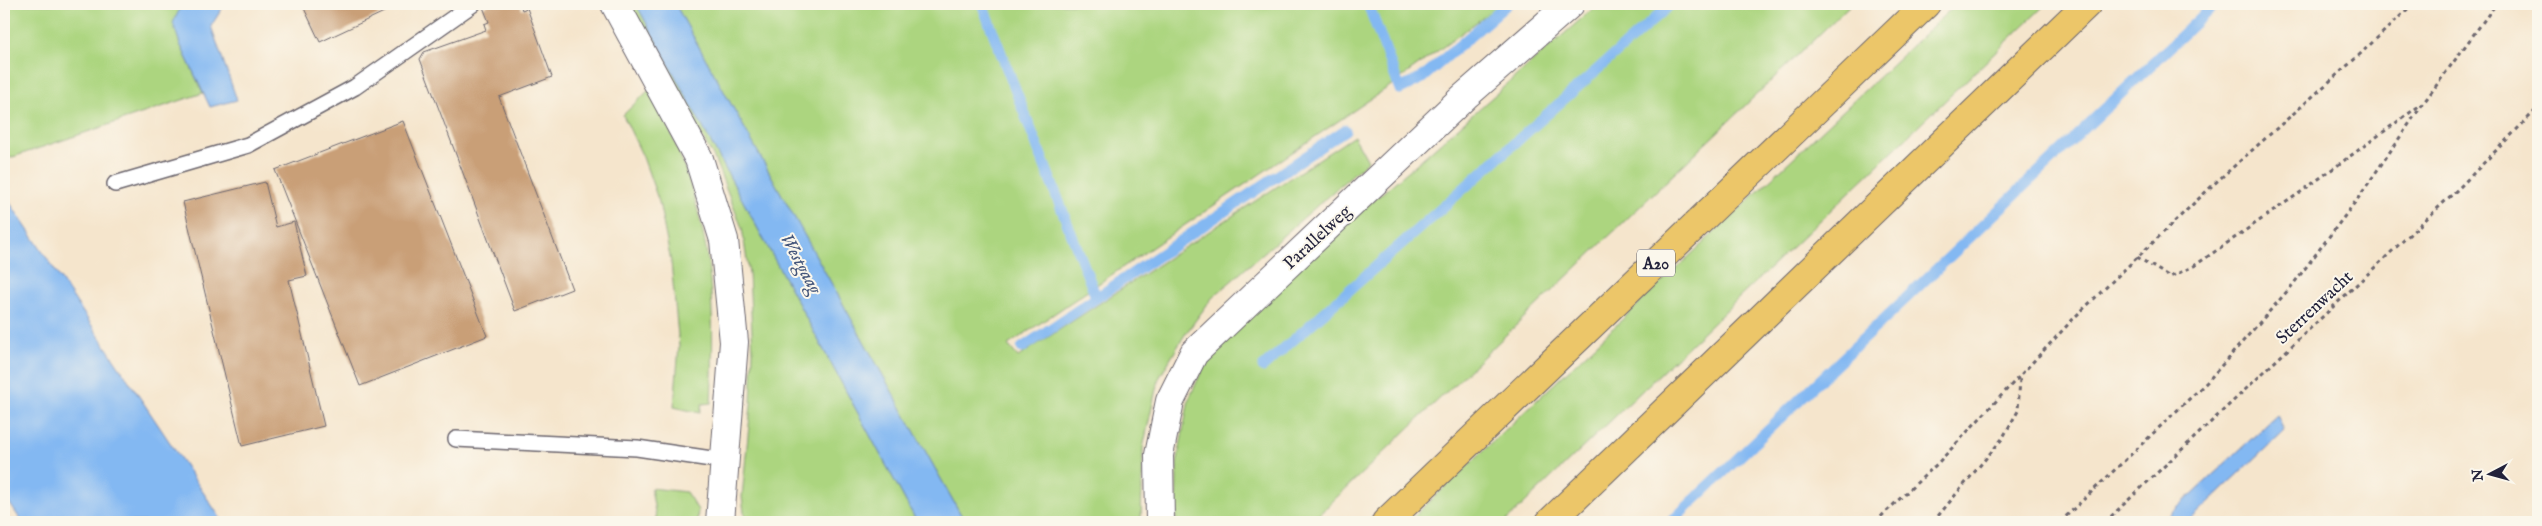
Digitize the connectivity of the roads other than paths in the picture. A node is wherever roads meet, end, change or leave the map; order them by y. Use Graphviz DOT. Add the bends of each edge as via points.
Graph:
graph roads {
  1 [pos="473,4"];
  2 [pos="615,4"];
  3 [pos="1570,4"];
  4 [pos="1926,4"];
  5 [pos="2088,4"];
  6 [pos="114,184"];
  7 [pos="456,439"];
  8 [pos="725,461"];
  9 [pos="720,522"];
  10 [pos="1160,522"];
  11 [pos="1386,522"];
  12 [pos="1550,522"];
  1 -- 6 [label="lane" via="355,87 248,145"];
  2 -- 8 [label="street" via="699,160 724,240 734,342"];
  3 -- 10 [label="street, Parallelweg" via="1465,96 1194,354 1170,401 1159,455"];
  4 -- 11 [label="highway, A20"];
  5 -- 12 [label="highway"];
  7 -- 8 [label="lane" via="637,448"];
  8 -- 9 [label="street"];
}
